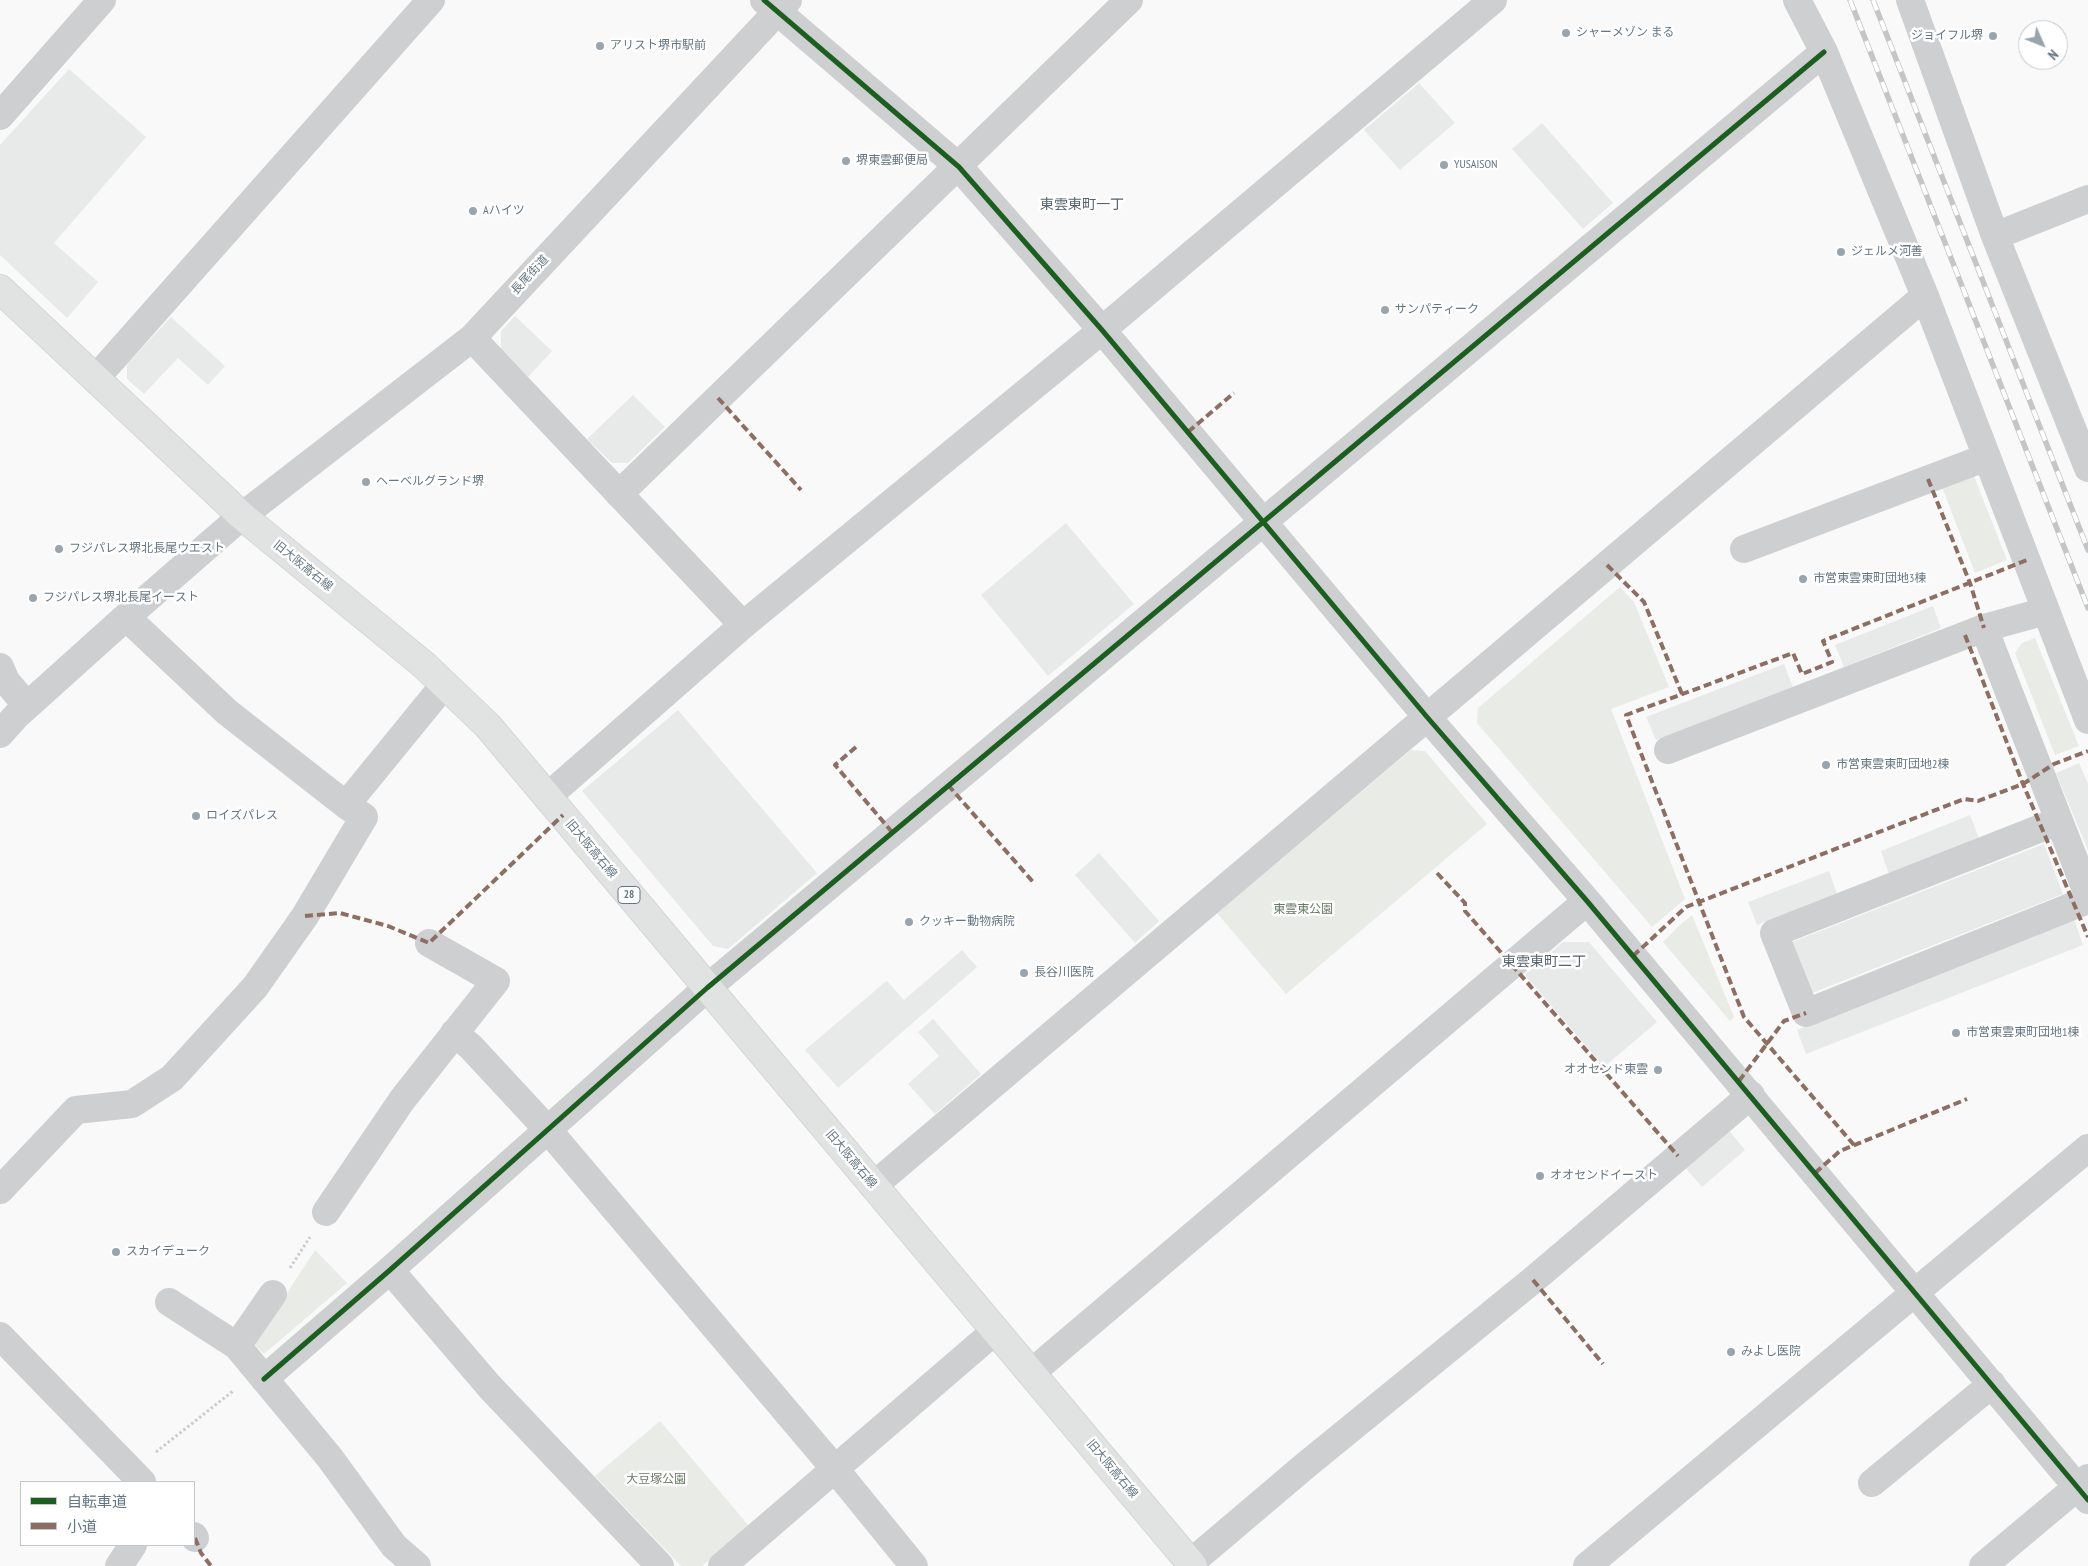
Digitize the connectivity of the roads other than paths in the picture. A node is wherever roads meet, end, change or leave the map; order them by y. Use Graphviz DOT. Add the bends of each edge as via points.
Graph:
graph roads {
  1 [pos="102,0"];
  2 [pos="431,0"];
  3 [pos="1129,0"];
  4 [pos="1493,0"];
  5 [pos="1797,0"];
  6 [pos="1910,0"];
  7 [pos="776,4"];
  8 [pos="1824,52"];
  9 [pos="0,116"];
  10 [pos="959,166"];
  11 [pos="2088,199"];
  12 [pos="1995,236"];
  13 [pos="0,288"];
  14 [pos="1925,296"];
  15 [pos="1102,330"];
  16 [pos="472,338"];
  17 [pos="95,379"];
  18 [pos="1987,456"];
  19 [pos="2088,468"];
  20 [pos="619,494"];
  21 [pos="242,516"];
  22 [pos="1262,522"];
  23 [pos="1744,549"];
  24 [pos="2046,611"];
  25 [pos="126,617"];
  26 [pos="743,625"];
  27 [pos="1984,628"];
  28 [pos="0,667"];
  29 [pos="444,685"];
  30 [pos="27,706"];
  31 [pos="1427,717"];
  32 [pos="2088,720"];
  33 [pos="0,734"];
  34 [pos="1668,750"];
  35 [pos="547,797"];
  36 [pos="346,805"];
  37 [pos="2059,821"];
  38 [pos="2088,895"];
  39 [pos="2088,900"];
  40 [pos="1587,902"];
  41 [pos="429,943"];
  42 [pos="707,988"];
  43 [pos="454,1033"];
  44 [pos="1750,1095"];
  45 [pos="548,1130"];
  46 [pos="2088,1148"];
  47 [pos="874,1186"];
  48 [pos="0,1190"];
  49 [pos="326,1212"];
  50 [pos="390,1270"];
  51 [pos="1915,1292"];
  52 [pos="272,1294"];
  53 [pos="169,1302"];
  54 [pos="995,1331"];
  55 [pos="0,1336"];
  56 [pos="237,1346"];
  57 [pos="1031,1373"];
  58 [pos="261,1376"];
  59 [pos="1992,1384"];
  60 [pos="835,1469"];
  61 [pos="137,1477"];
  62 [pos="1872,1483"];
  63 [pos="2085,1488"];
  64 [pos="132,1546"];
  65 [pos="1190,1565"];
  66 [pos="119,1566"];
  67 [pos="417,1566"];
  68 [pos="660,1566"];
  69 [pos="722,1566"];
  70 [pos="914,1566"];
  71 [pos="1587,1566"];
  72 [pos="1983,1566"];
  1 -- 9 [label="street"];
  2 -- 17 [label="street"];
  3 -- 10 [label="street"];
  4 -- 15 [label="street"];
  5 -- 8 [label="street"];
  6 -- 12 [label="street"];
  7 -- 10 [label="street"];
  7 -- 16 [label="street, 長尾街道"];
  8 -- 14 [label="street"];
  8 -- 22 [label="street"];
  10 -- 15 [label="street"];
  10 -- 20 [label="street"];
  11 -- 12 [label="street"];
  12 -- 19 [label="street"];
  13 -- 17 [label="main road, 旧大阪高石線 / 28"];
  14 -- 18 [label="street"];
  14 -- 31 [label="street"];
  15 -- 22 [label="street"];
  15 -- 26 [label="street"];
  16 -- 20 [label="street"];
  16 -- 21 [label="street, 長尾街道"];
  17 -- 21 [label="main road, 旧大阪高石線 / 28"];
  18 -- 23 [label="street"];
  18 -- 24 [label="street"];
  20 -- 26 [label="street"];
  21 -- 25 [label="street, 長尾街道"];
  21 -- 29 [label="main road, 旧大阪高石線 / 28" via="424,665"];
  22 -- 31 [label="street"];
  22 -- 42 [label="street"];
  24 -- 27 [label="street"];
  24 -- 32 [label="street"];
  25 -- 30 [label="street, 長尾街道"];
  25 -- 36 [label="street" via="228,712"];
  26 -- 35 [label="street"];
  27 -- 34 [label="street"];
  27 -- 37 [label="street"];
  28 -- 30 [label="street" via="6,681"];
  29 -- 35 [label="main road, 旧大阪高石線 / 28" via="488,726"];
  29 -- 36 [label="street"];
  30 -- 33 [label="street, 長尾街道"];
  31 -- 40 [label="street"];
  31 -- 47 [label="street"];
  35 -- 42 [label="main road, 旧大阪高石線 / 28"];
  36 -- 48 [label="street" via="364,817 305,916 255,987 172,1078 132,1104 76,1110"];
  37 -- 38 [label="street"];
  37 -- 39 [label="street" via="1774,933 1806,1013"];
  40 -- 44 [label="street"];
  40 -- 57 [label="street"];
  41 -- 43 [label="street" via="496,981"];
  42 -- 45 [label="street"];
  42 -- 47 [label="main road, 旧大阪高石線 / 28"];
  43 -- 45 [label="street"];
  43 -- 49 [label="street" via="402,1100"];
  44 -- 51 [label="street"];
  44 -- 65 [label="street"];
  45 -- 50 [label="street"];
  45 -- 60 [label="street"];
  46 -- 51 [label="street"];
  47 -- 54 [label="main road, 旧大阪高石線 / 28"];
  50 -- 58 [label="street"];
  50 -- 68 [label="street" via="489,1386"];
  51 -- 59 [label="street"];
  51 -- 71 [label="street"];
  52 -- 56 [label="street"];
  53 -- 56 [label="street"];
  54 -- 57 [label="main road, 旧大阪高石線 / 28"];
  54 -- 60 [label="street"];
  55 -- 61 [label="street"];
  56 -- 58 [label="street"];
  57 -- 65 [label="main road, 旧大阪高石線 / 28"];
  58 -- 67 [label="street" via="330,1458 394,1546"];
  59 -- 62 [label="street"];
  59 -- 63 [label="street"];
  60 -- 69 [label="street"];
  60 -- 70 [label="street"];
  63 -- 72 [label="street"];
  64 -- 66 [label="street"];
}
